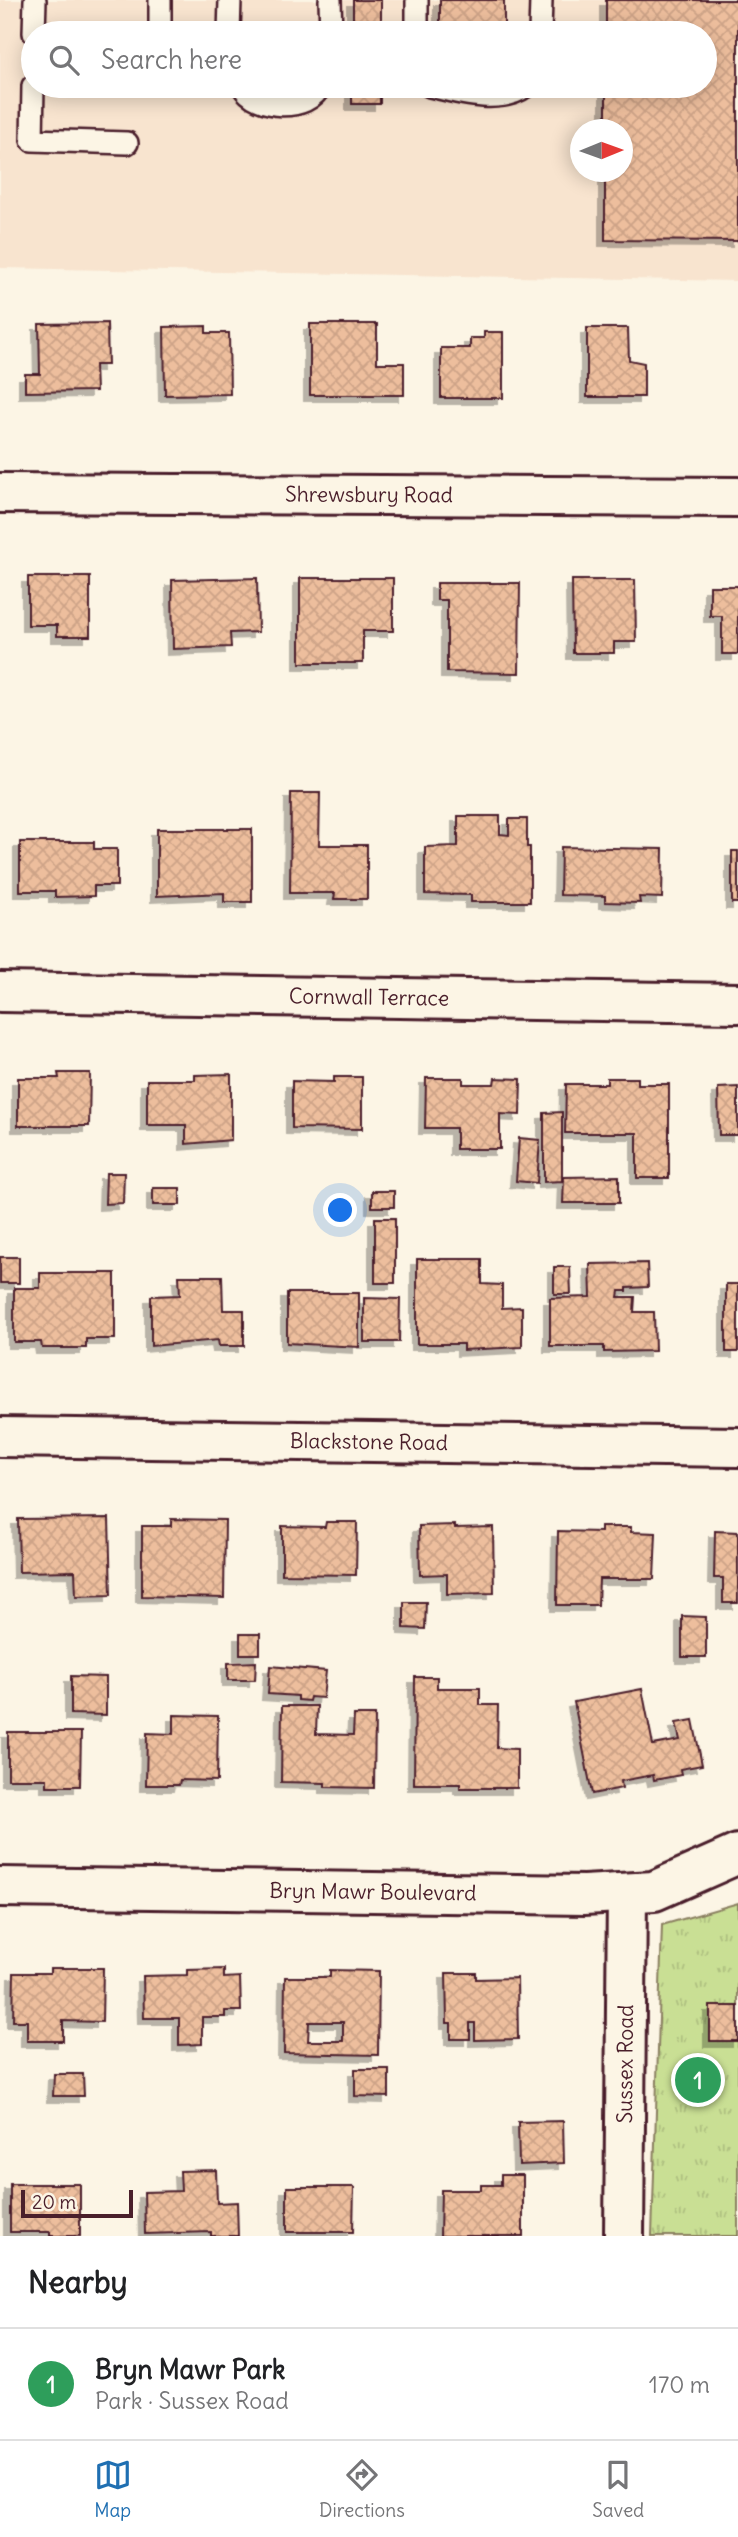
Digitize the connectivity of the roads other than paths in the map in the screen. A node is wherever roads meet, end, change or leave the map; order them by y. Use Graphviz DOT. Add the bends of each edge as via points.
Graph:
graph roads {
  1 [pos="35,0"];
  2 [pos="160,0"];
  3 [pos="230,0"];
  4 [pos="330,0"];
  5 [pos="417,0"];
  6 [pos="541,0"];
  7 [pos="34,21"];
  8 [pos="160,21"];
  9 [pos="229,21"];
  10 [pos="331,21"];
  11 [pos="417,21"];
  12 [pos="540,21"];
  13 [pos="33,98"];
  14 [pos="259,98"];
  15 [pos="305,98"];
  16 [pos="127,142"];
  17 [pos="0,493"];
  18 [pos="738,497"];
  19 [pos="0,992"];
  20 [pos="738,1003"];
  21 [pos="0,1437"];
  22 [pos="738,1447"];
  23 [pos="738,1854"];
  24 [pos="0,1887"];
  25 [pos="627,1893"];
  26 [pos="624,2236"];
  1 -- 7 [label="lane"];
  2 -- 8 [label="lane"];
  3 -- 9 [label="lane"];
  4 -- 10 [label="lane"];
  5 -- 11 [label="lane"];
  6 -- 12 [label="lane"];
  13 -- 16 [label="lane" via="32,140"];
  14 -- 15 [label="lane" via="268,103 299,103"];
  17 -- 18 [label="street, Shrewsbury Road"];
  19 -- 20 [label="street, Cornwall Terrace"];
  21 -- 22 [label="street, Blackstone Road"];
  23 -- 25 [label="street, Bryn Mawr Boulevard" via="654,1891"];
  24 -- 25 [label="street, Bryn Mawr Boulevard"];
  25 -- 26 [label="street, Sussex Road"];
}
